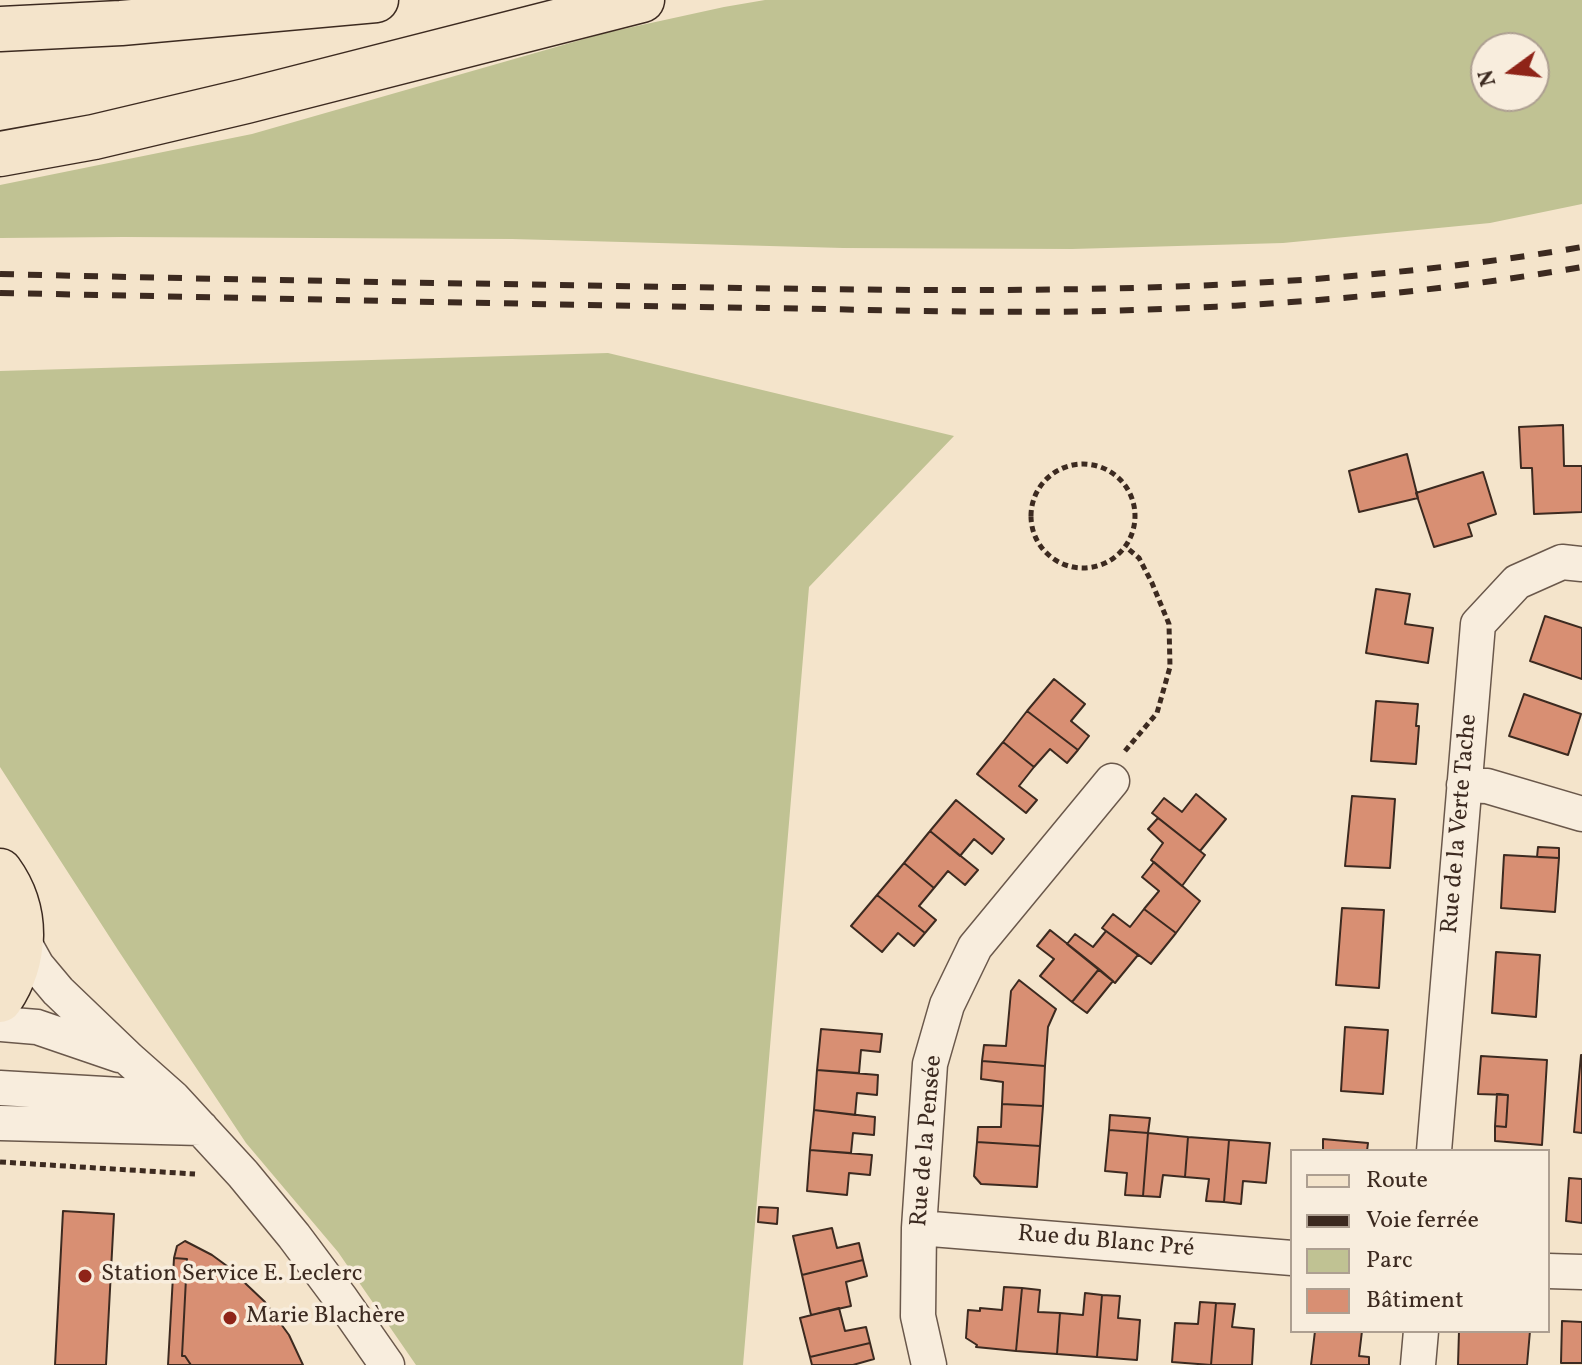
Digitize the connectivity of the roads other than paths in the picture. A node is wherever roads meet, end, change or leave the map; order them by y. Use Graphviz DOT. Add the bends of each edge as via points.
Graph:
graph roads {
  1 [pos="376,0"];
  2 [pos="642,0"];
  3 [pos="0,29"];
  4 [pos="0,154"];
  5 [pos="1582,564"];
  6 [pos="1112,781"];
  7 [pos="1464,785"];
  8 [pos="1582,814"];
  9 [pos="0,871"];
  10 [pos="22,939"];
  11 [pos="0,1000"];
  12 [pos="0,1024"];
  13 [pos="129,1059"];
  14 [pos="0,1088"];
  15 [pos="173,1098"];
  16 [pos="0,1123"];
  17 [pos="201,1128"];
  18 [pos="1434,1149"];
  19 [pos="919,1228"];
  20 [pos="1290,1258"];
  21 [pos="1550,1271"];
  22 [pos="1582,1272"];
  23 [pos="1421,1333"];
  24 [pos="387,1365"];
  25 [pos="929,1365"];
  26 [pos="1418,1365"];
  1 -- 3 [label="main road"];
  2 -- 4 [label="main road" via="246,101"];
  5 -- 7 [label="street, Rue de la Verte Tache" via="1562,562 1517,582 1478,624"];
  6 -- 19 [label="street, Rue de la Pensée" via="975,947 947,1005 930,1064"];
  7 -- 8 [label="street" via="1487,786"];
  7 -- 18 [label="street, Rue de la Verte Tache"];
  9 -- 10 [label="main road" via="15,899"];
  10 -- 11 [label="main road" via="18,963"];
  10 -- 13 [label="street" via="58,991"];
  12 -- 13 [label="street" via="37,1027"];
  13 -- 15 [label="street"];
  14 -- 15 [label="street"];
  15 -- 17 [label="street"];
  16 -- 17 [label="street"];
  17 -- 24 [label="street" via="294,1236"];
  19 -- 20 [label="street, Rue du Blanc Pré"];
  19 -- 25 [label="street, Rue de la Pensée" via="918,1316"];
  21 -- 22 [label="street"];
  23 -- 26 [label="street"];
}
